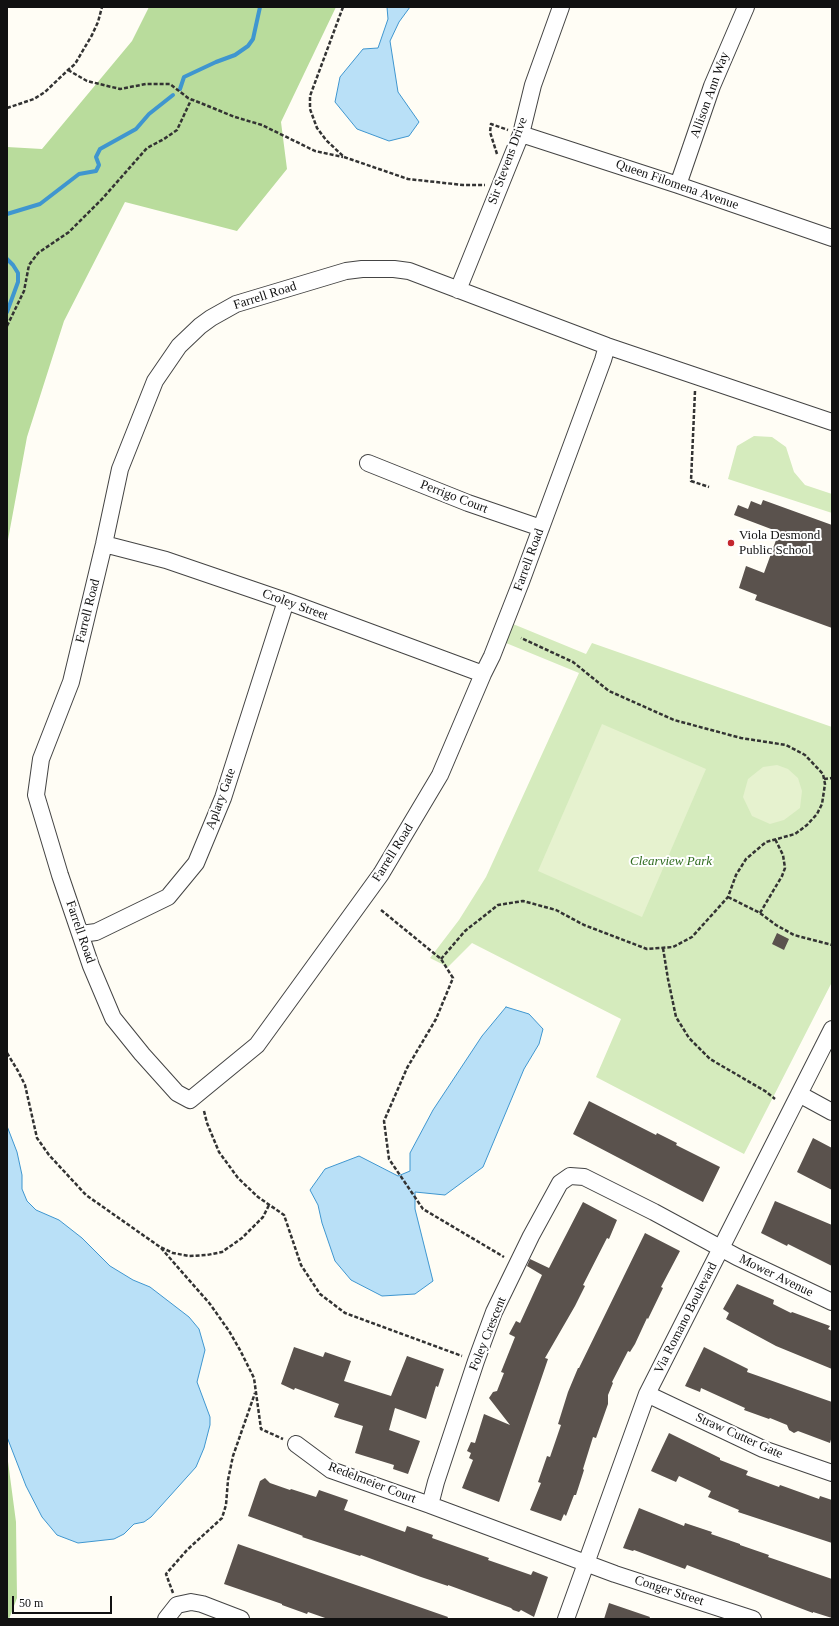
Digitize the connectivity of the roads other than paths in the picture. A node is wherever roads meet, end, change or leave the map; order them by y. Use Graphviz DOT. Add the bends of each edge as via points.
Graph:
graph roads {
  1 [pos="561,7"];
  2 [pos="746,7"];
  3 [pos="520,134"];
  4 [pos="678,185"];
  5 [pos="832,238"];
  6 [pos="458,290"];
  7 [pos="607,346"];
  8 [pos="832,422"];
  9 [pos="368,463"];
  10 [pos="541,528"];
  11 [pos="104,544"];
  12 [pos="286,601"];
  13 [pos="483,674"];
  14 [pos="81,934"];
  15 [pos="832,1029"];
  16 [pos="799,1094"];
  17 [pos="832,1112"];
  18 [pos="721,1248"];
  19 [pos="832,1302"];
  20 [pos="648,1394"];
  21 [pos="296,1444"];
  22 [pos="832,1473"];
  23 [pos="430,1505"];
  24 [pos="586,1563"];
  25 [pos="166,1619"];
  26 [pos="241,1619"];
  27 [pos="566,1619"];
  28 [pos="753,1619"];
  1 -- 3 [label="street, Sir Stevens Drive" via="533,85"];
  2 -- 4 [label="street, Allison Ann Way" via="712,86"];
  3 -- 4 [label="street, Queen Filomena Avenue"];
  3 -- 6 [label="street, Sir Stevens Drive"];
  4 -- 5 [label="street, Queen Filomena Avenue"];
  6 -- 7 [label="street, Farrell Road"];
  6 -- 11 [label="street, Farrell Road" via="409,272 394,269 362,269 346,271 249,299 211,318 179,346 155,381 120,469"];
  7 -- 8 [label="street, Farrell Road"];
  7 -- 10 [label="street, Farrell Road"];
  9 -- 10 [label="street, Perrigo Court" via="468,503"];
  10 -- 13 [label="street, Farrell Road"];
  11 -- 12 [label="street, Croley Street" via="166,560"];
  11 -- 14 [label="street, Farrell Road" via="71,682 41,759 36,795"];
  12 -- 13 [label="street, Croley Street"];
  12 -- 14 [label="street, Aplary Gate" via="223,798 196,863 168,896 96,932"];
  13 -- 14 [label="street, Farrell Road" via="440,775 382,874 257,1045 190,1100 177,1093 114,1018 91,966"];
  15 -- 16 [label="street, Via Romano Boulevard"];
  16 -- 17 [label="street"];
  16 -- 18 [label="street, Via Romano Boulevard"];
  18 -- 19 [label="street, Mower Avenue"];
  18 -- 20 [label="street, Via Romano Boulevard"];
  18 -- 23 [label="street, Foley Crescent" via="584,1178 570,1176 560,1184 494,1312"];
  20 -- 22 [label="street, Straw Cutter Gate" via="757,1447"];
  20 -- 24 [label="street, Via Romano Boulevard"];
  21 -- 23 [label="street, Redelmeier Court" via="331,1470"];
  23 -- 24 [label="street"];
  24 -- 27 [label="street, Via Romano Boulevard"];
  24 -- 28 [label="street, Conger Street"];
  25 -- 26 [label="street" via="177,1605 191,1602"];
}
